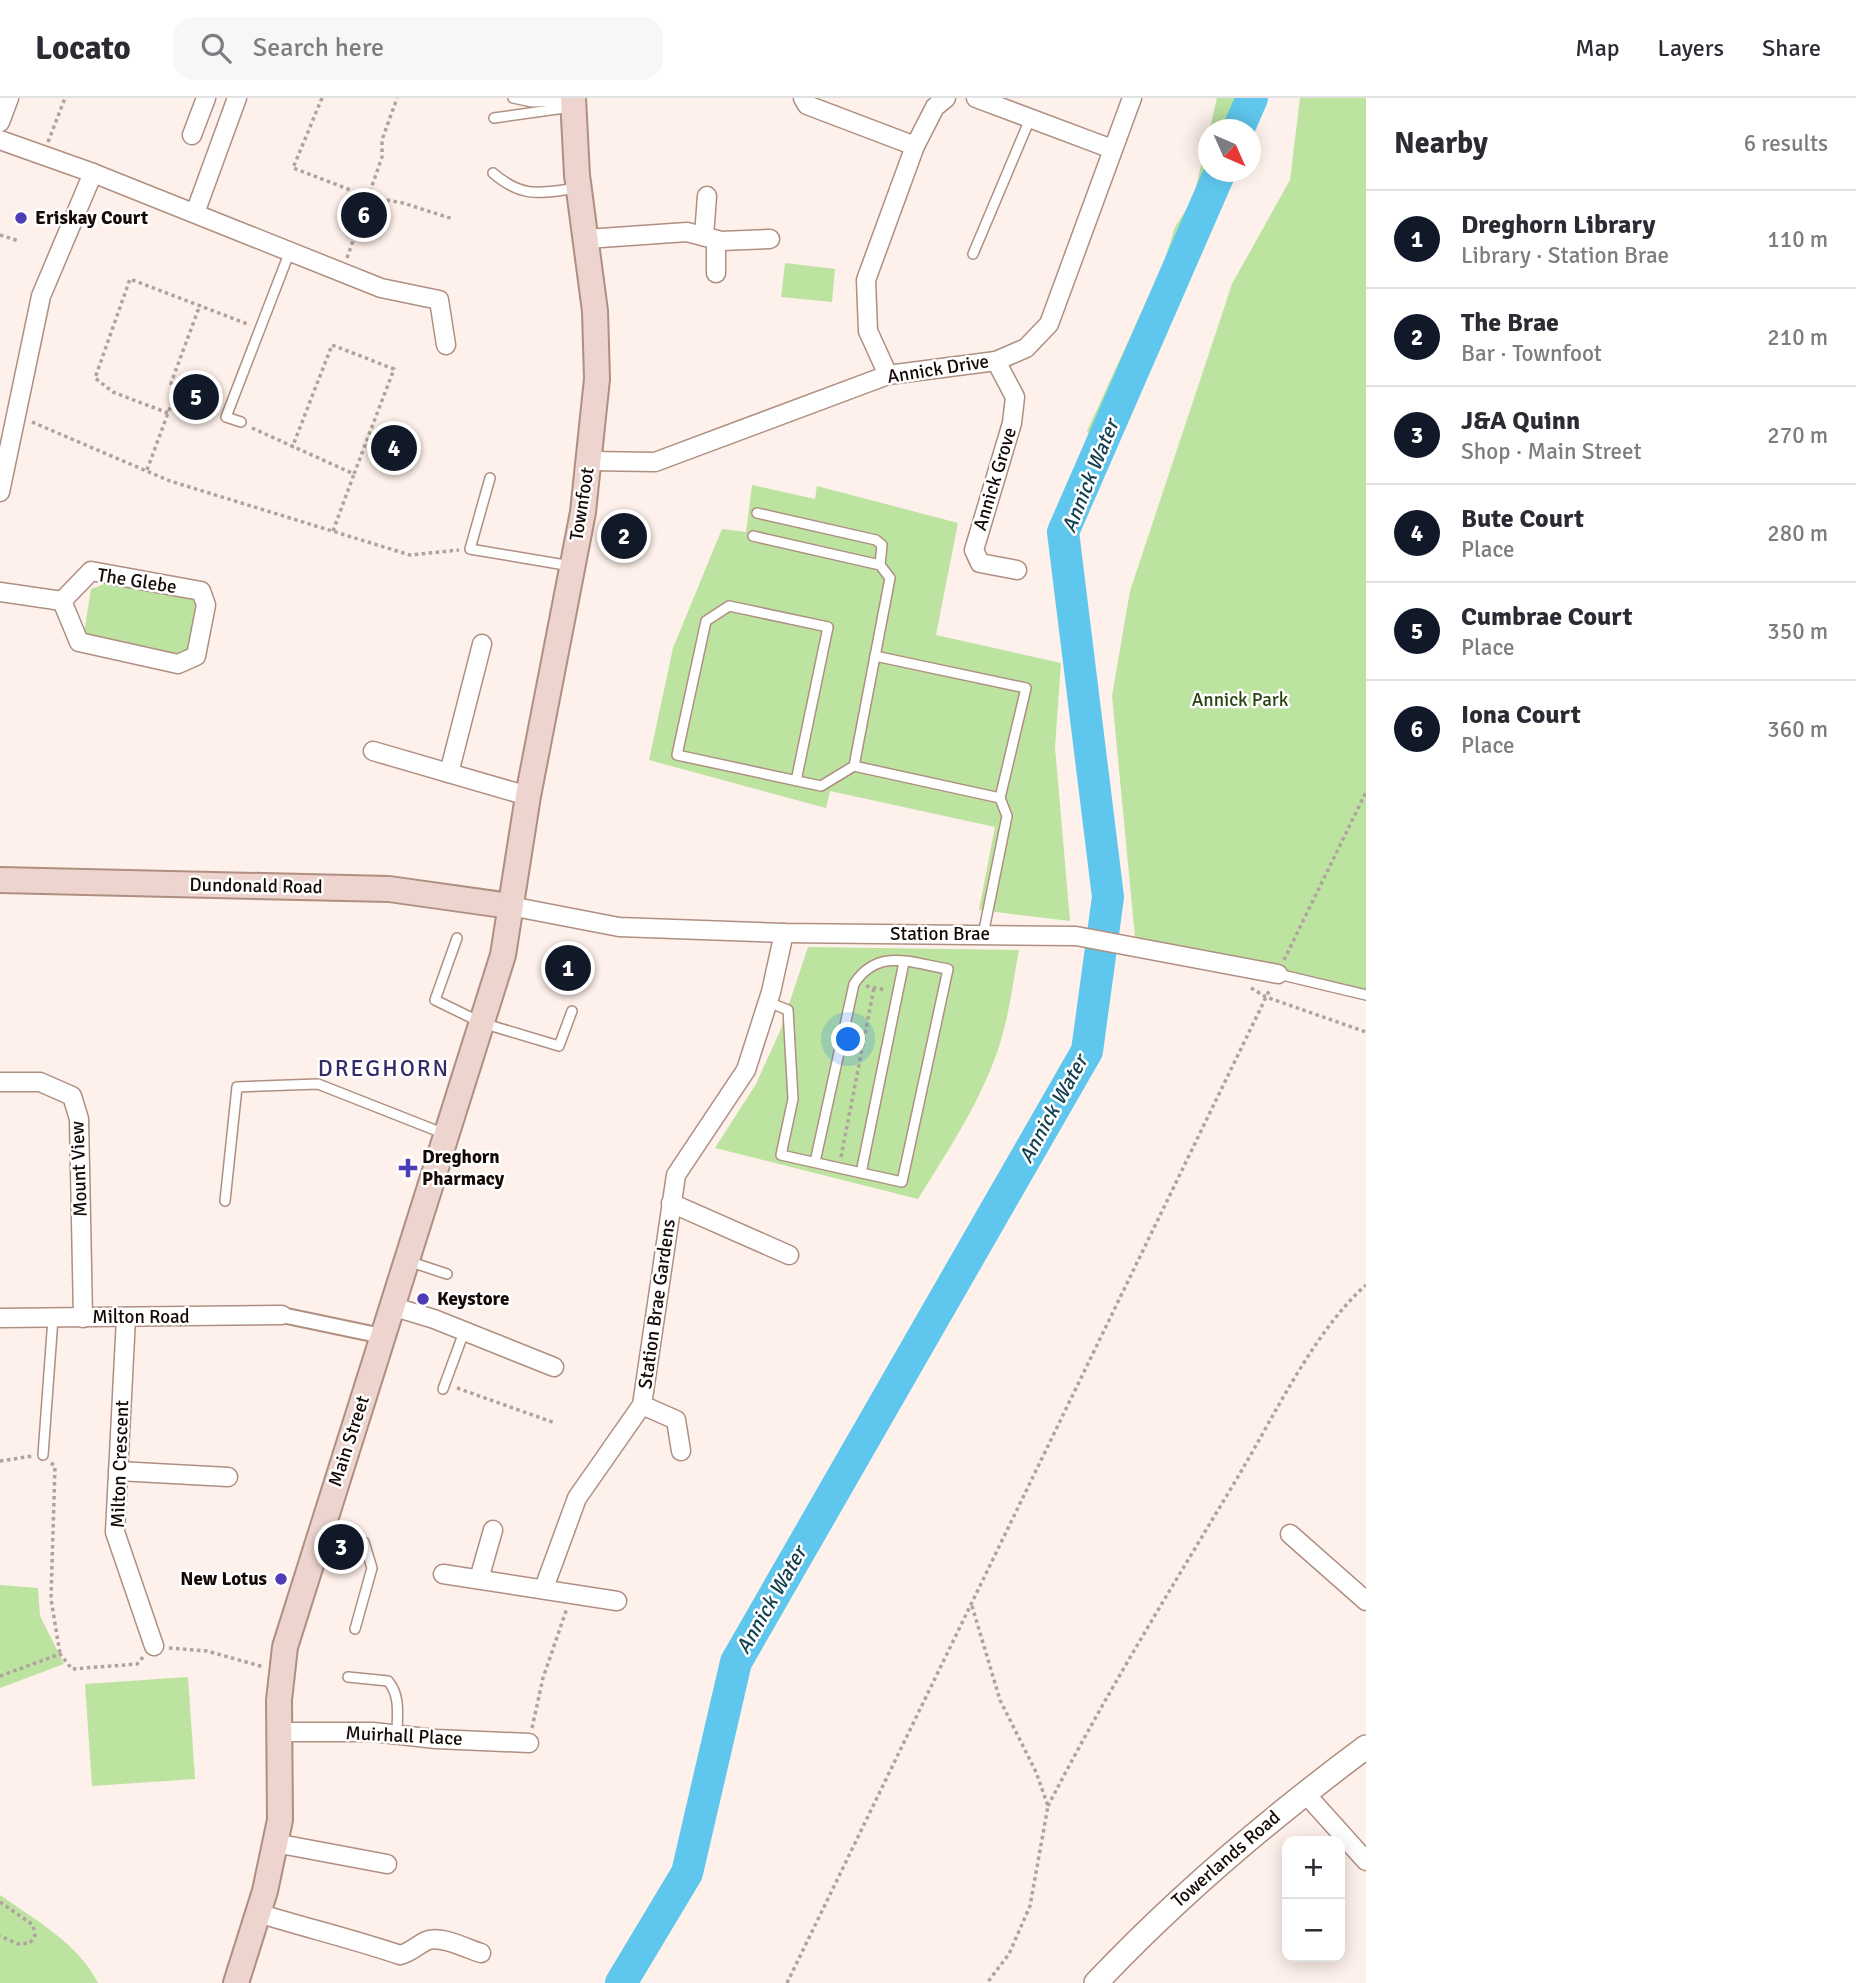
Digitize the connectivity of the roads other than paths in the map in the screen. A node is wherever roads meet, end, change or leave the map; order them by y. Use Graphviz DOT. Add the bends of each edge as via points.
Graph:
graph roads {
  1 [pos="9,98"];
  2 [pos="206,98"];
  3 [pos="513,98"];
  4 [pos="803,98"];
  5 [pos="946,98"];
  6 [pos="976,98"];
  7 [pos="1132,98"];
  8 [pos="573,102"];
  9 [pos="235,103"];
  10 [pos="494,118"];
  11 [pos="1030,118"];
  12 [pos="0,122"];
  13 [pos="192,135"];
  14 [pos="0,140"];
  15 [pos="915,146"];
  16 [pos="1112,149"];
  17 [pos="93,173"];
  18 [pos="493,173"];
  19 [pos="579,188"];
  20 [pos="707,196"];
  21 [pos="195,214"];
  22 [pos="710,238"];
  23 [pos="586,239"];
  24 [pos="770,239"];
  25 [pos="290,251"];
  26 [pos="973,254"];
  27 [pos="716,274"];
  28 [pos="446,345"];
  29 [pos="996,361"];
  30 [pos="888,374"];
  31 [pos="241,422"];
  32 [pos="588,461"];
  33 [pos="490,478"];
  34 [pos="0,492"];
  35 [pos="757,513"];
  36 [pos="753,536"];
  37 [pos="880,565"];
  38 [pos="571,566"];
  39 [pos="1017,570"];
  40 [pos="0,592"];
  41 [pos="62,601"];
  42 [pos="482,643"];
  43 [pos="875,656"];
  44 [pos="373,751"];
  45 [pos="855,766"];
  46 [pos="449,773"];
  47 [pos="796,781"];
  48 [pos="528,796"];
  49 [pos="1000,798"];
  50 [pos="0,880"];
  51 [pos="510,906"];
  52 [pos="784,933"];
  53 [pos="983,935"];
  54 [pos="457,938"];
  55 [pos="904,962"];
  56 [pos="1278,974"];
  57 [pos="1366,995"];
  58 [pos="768,1002"];
  59 [pos="572,1012"];
  60 [pos="482,1023"];
  61 [pos="0,1082"];
  62 [pos="446,1134"];
  63 [pos="814,1162"];
  64 [pos="861,1172"];
  65 [pos="225,1200"];
  66 [pos="671,1203"];
  67 [pos="789,1255"];
  68 [pos="406,1261"];
  69 [pos="447,1274"];
  70 [pos="391,1306"];
  71 [pos="282,1315"];
  72 [pos="0,1318"];
  73 [pos="53,1318"];
  74 [pos="83,1318"];
  75 [pos="126,1318"];
  76 [pos="464,1332"];
  77 [pos="382,1336"];
  78 [pos="554,1367"];
  79 [pos="444,1386"];
  80 [pos="642,1405"];
  81 [pos="681,1451"];
  82 [pos="43,1455"];
  83 [pos="118,1471"];
  84 [pos="228,1477"];
  85 [pos="322,1526"];
  86 [pos="493,1530"];
  87 [pos="1290,1534"];
  88 [pos="443,1574"];
  89 [pos="479,1579"];
  90 [pos="544,1588"];
  91 [pos="617,1601"];
  92 [pos="1366,1601"];
  93 [pos="355,1629"];
  94 [pos="154,1646"];
  95 [pos="348,1677"];
  96 [pos="279,1732"];
  97 [pos="397,1734"];
  98 [pos="529,1743"];
  99 [pos="1366,1746"];
  100 [pos="1304,1792"];
  101 [pos="275,1843"];
  102 [pos="1366,1861"];
  103 [pos="387,1864"];
  104 [pos="258,1913"];
  105 [pos="481,1953"];
  106 [pos="236,1983"];
  107 [pos="1096,1983"];
  1 -- 12 [label="street"];
  2 -- 9 [label="street"];
  2 -- 13 [label="street"];
  3 -- 8 [label="lane"];
  4 -- 15 [label="street" via="807,105"];
  5 -- 15 [label="street" via="935,107"];
  6 -- 11 [label="street"];
  7 -- 16 [label="street, Annick Drive"];
  8 -- 10 [label="lane"];
  8 -- 19 [label="main road, Townfoot"];
  9 -- 21 [label="street"];
  11 -- 16 [label="street"];
  11 -- 26 [label="lane"];
  14 -- 17 [label="street"];
  15 -- 30 [label="street" via="866,280 868,331"];
  16 -- 29 [label="street, Annick Drive" via="1049,324 1026,348"];
  17 -- 21 [label="street"];
  17 -- 34 [label="street" via="41,296"];
  18 -- 19 [label="lane" via="520,191 538,194"];
  19 -- 23 [label="main road, Townfoot"];
  20 -- 22 [label="street"];
  21 -- 25 [label="street"];
  22 -- 23 [label="street" via="687,232"];
  22 -- 24 [label="street"];
  22 -- 27 [label="street"];
  23 -- 32 [label="main road, Townfoot" via="597,379"];
  25 -- 28 [label="street" via="381,288 439,300"];
  25 -- 31 [label="lane" via="226,417"];
  29 -- 30 [label="street, Annick Drive"];
  29 -- 39 [label="street, Annick Grove" via="1015,397 1012,424 974,550 980,563"];
  30 -- 32 [label="street, Annick Drive" via="655,462"];
  32 -- 38 [label="main road, Townfoot"];
  33 -- 38 [label="lane" via="470,549"];
  35 -- 37 [label="lane" via="876,540 882,545"];
  36 -- 37 [label="lane"];
  37 -- 43 [label="lane" via="890,578"];
  38 -- 48 [label="main road, Townfoot"];
  40 -- 41 [label="street"];
  41 -- 41 [label="street, The Glebe" via="91,571 201,591 206,605 196,656 178,664 79,642"];
  42 -- 46 [label="street"];
  43 -- 45 [label="lane"];
  43 -- 49 [label="lane" via="1026,688"];
  44 -- 46 [label="street"];
  45 -- 47 [label="lane" via="821,786"];
  45 -- 49 [label="lane"];
  46 -- 48 [label="street"];
  47 -- 47 [label="lane" via="828,627 729,606 706,621 677,755"];
  48 -- 51 [label="main road, Townfoot"];
  49 -- 53 [label="lane" via="1007,816"];
  50 -- 51 [label="main road, Dundonald Road" via="389,889"];
  51 -- 52 [label="street, Station Brae" via="619,927"];
  51 -- 60 [label="main road, Main Street" via="503,956"];
  52 -- 53 [label="street, Station Brae"];
  52 -- 58 [label="street, Station Brae Gardens"];
  53 -- 56 [label="street, Station Brae" via="1076,936"];
  54 -- 60 [label="lane" via="435,1000"];
  55 -- 63 [label="lane" via="880,960 864,969 854,984"];
  55 -- 64 [label="lane"];
  55 -- 64 [label="lane" via="948,969 902,1182"];
  56 -- 57 [label="lane, Station Brae"];
  58 -- 63 [label="lane" via="788,1010 793,1099 781,1155"];
  58 -- 66 [label="street, Station Brae Gardens" via="746,1070 676,1174"];
  59 -- 60 [label="lane" via="559,1046"];
  60 -- 62 [label="main road, Main Street"];
  61 -- 74 [label="street, Mount View" via="40,1082 72,1096 79,1119"];
  62 -- 65 [label="lane" via="318,1084 237,1087"];
  62 -- 68 [label="main road, Main Street"];
  63 -- 64 [label="lane"];
  66 -- 67 [label="street, Station Brae Gardens"];
  66 -- 80 [label="street, Station Brae Gardens"];
  68 -- 69 [label="lane"];
  68 -- 70 [label="main road, Main Street"];
  70 -- 76 [label="street"];
  70 -- 77 [label="main road, Main Street"];
  71 -- 75 [label="street, Milton Road"];
  71 -- 77 [label="street"];
  72 -- 73 [label="street, Milton Road"];
  73 -- 74 [label="street, Milton Road"];
  73 -- 82 [label="lane"];
  74 -- 75 [label="street, Milton Road"];
  75 -- 83 [label="street, Milton Crescent"];
  76 -- 78 [label="street"];
  76 -- 79 [label="lane"];
  77 -- 85 [label="main road, Main Street"];
  80 -- 81 [label="street, Station Brae Gardens" via="676,1420"];
  80 -- 90 [label="street, Station Brae Gardens" via="577,1498"];
  83 -- 84 [label="street"];
  83 -- 94 [label="street, Milton Crescent" via="115,1532"];
  85 -- 93 [label="lane" via="364,1542 370,1560 372,1568"];
  85 -- 96 [label="main road, Main Street" via="285,1647"];
  86 -- 89 [label="street"];
  87 -- 92 [label="street"];
  88 -- 89 [label="street"];
  89 -- 90 [label="street"];
  90 -- 91 [label="street"];
  95 -- 97 [label="lane" via="392,1685"];
  96 -- 97 [label="street, Muirhall Place"];
  96 -- 101 [label="main road, Main Street" via="280,1820"];
  97 -- 98 [label="street, Muirhall Place"];
  99 -- 100 [label="street, Towerlands Road"];
  100 -- 102 [label="street"];
  100 -- 107 [label="street, Towerlands Road" via="1170,1907"];
  101 -- 103 [label="street"];
  101 -- 104 [label="main road, Main Street"];
  104 -- 105 [label="street" via="400,1955 428,1940"];
  104 -- 106 [label="main road, Main Street"];
}
